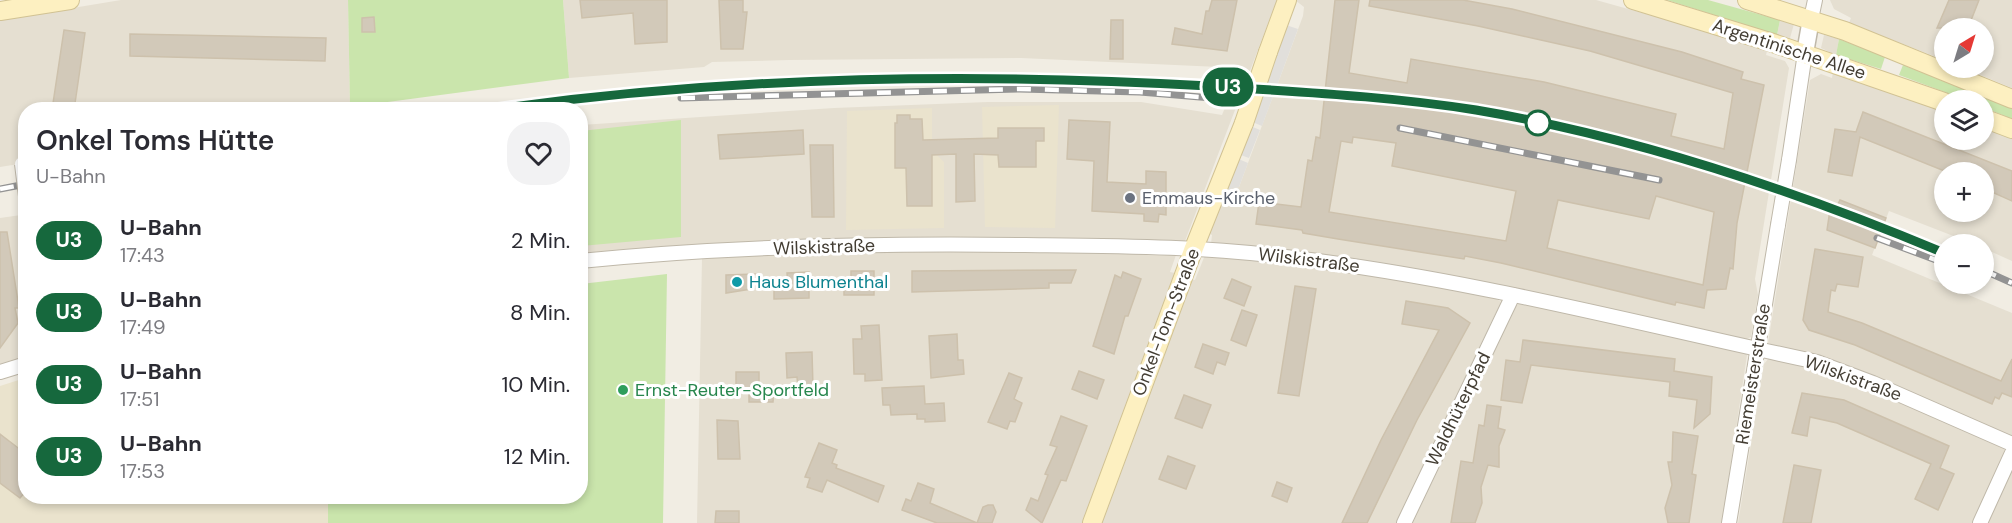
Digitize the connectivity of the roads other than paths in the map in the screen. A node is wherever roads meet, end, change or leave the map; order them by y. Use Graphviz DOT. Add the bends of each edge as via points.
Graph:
graph roads {
  1 [pos="70,0"];
  2 [pos="1287,0"];
  3 [pos="1633,0"];
  4 [pos="1747,0"];
  5 [pos="1815,0"];
  6 [pos="0,11"];
  7 [pos="1811,19"];
  8 [pos="1805,53"];
  9 [pos="1934,98"];
  10 [pos="2012,99"];
  11 [pos="1994,122"];
  12 [pos="2012,129"];
  13 [pos="1194,248"];
  14 [pos="588,260"];
  15 [pos="1513,295"];
  16 [pos="1758,349"];
  17 [pos="18,366"];
  18 [pos="0,372"];
  19 [pos="2012,444"];
  20 [pos="2012,453"];
  21 [pos="1092,523"];
  22 [pos="1404,523"];
  23 [pos="1729,523"];
  24 [pos="1980,523"];
  1 -- 6 [label="main road"];
  2 -- 13 [label="main road, Onkel-Tom-Straße, bridge"];
  3 -- 8 [label="main road, Argentinische Allee"];
  4 -- 7 [label="main road, Argentinische Allee"];
  5 -- 7 [label="street"];
  7 -- 8 [label="street"];
  7 -- 10 [label="main road, Argentinische Allee"];
  8 -- 9 [label="main road, Argentinische Allee"];
  8 -- 16 [label="street, Riemeisterstraße, bridge"];
  11 -- 12 [label="main road"];
  13 -- 14 [label="street, Wilskistraße" via="952,243 689,251"];
  13 -- 15 [label="street, Wilskistraße" via="1359,266"];
  13 -- 21 [label="main road, Onkel-Tom-Straße"];
  15 -- 16 [label="street, Wilskistraße"];
  15 -- 22 [label="street, Waldhüterpfad"];
  16 -- 19 [label="street, Wilskistraße" via="1850,374"];
  16 -- 23 [label="street, Riemeisterstraße"];
  17 -- 18 [label="street"];
  20 -- 24 [label="street"];
}
